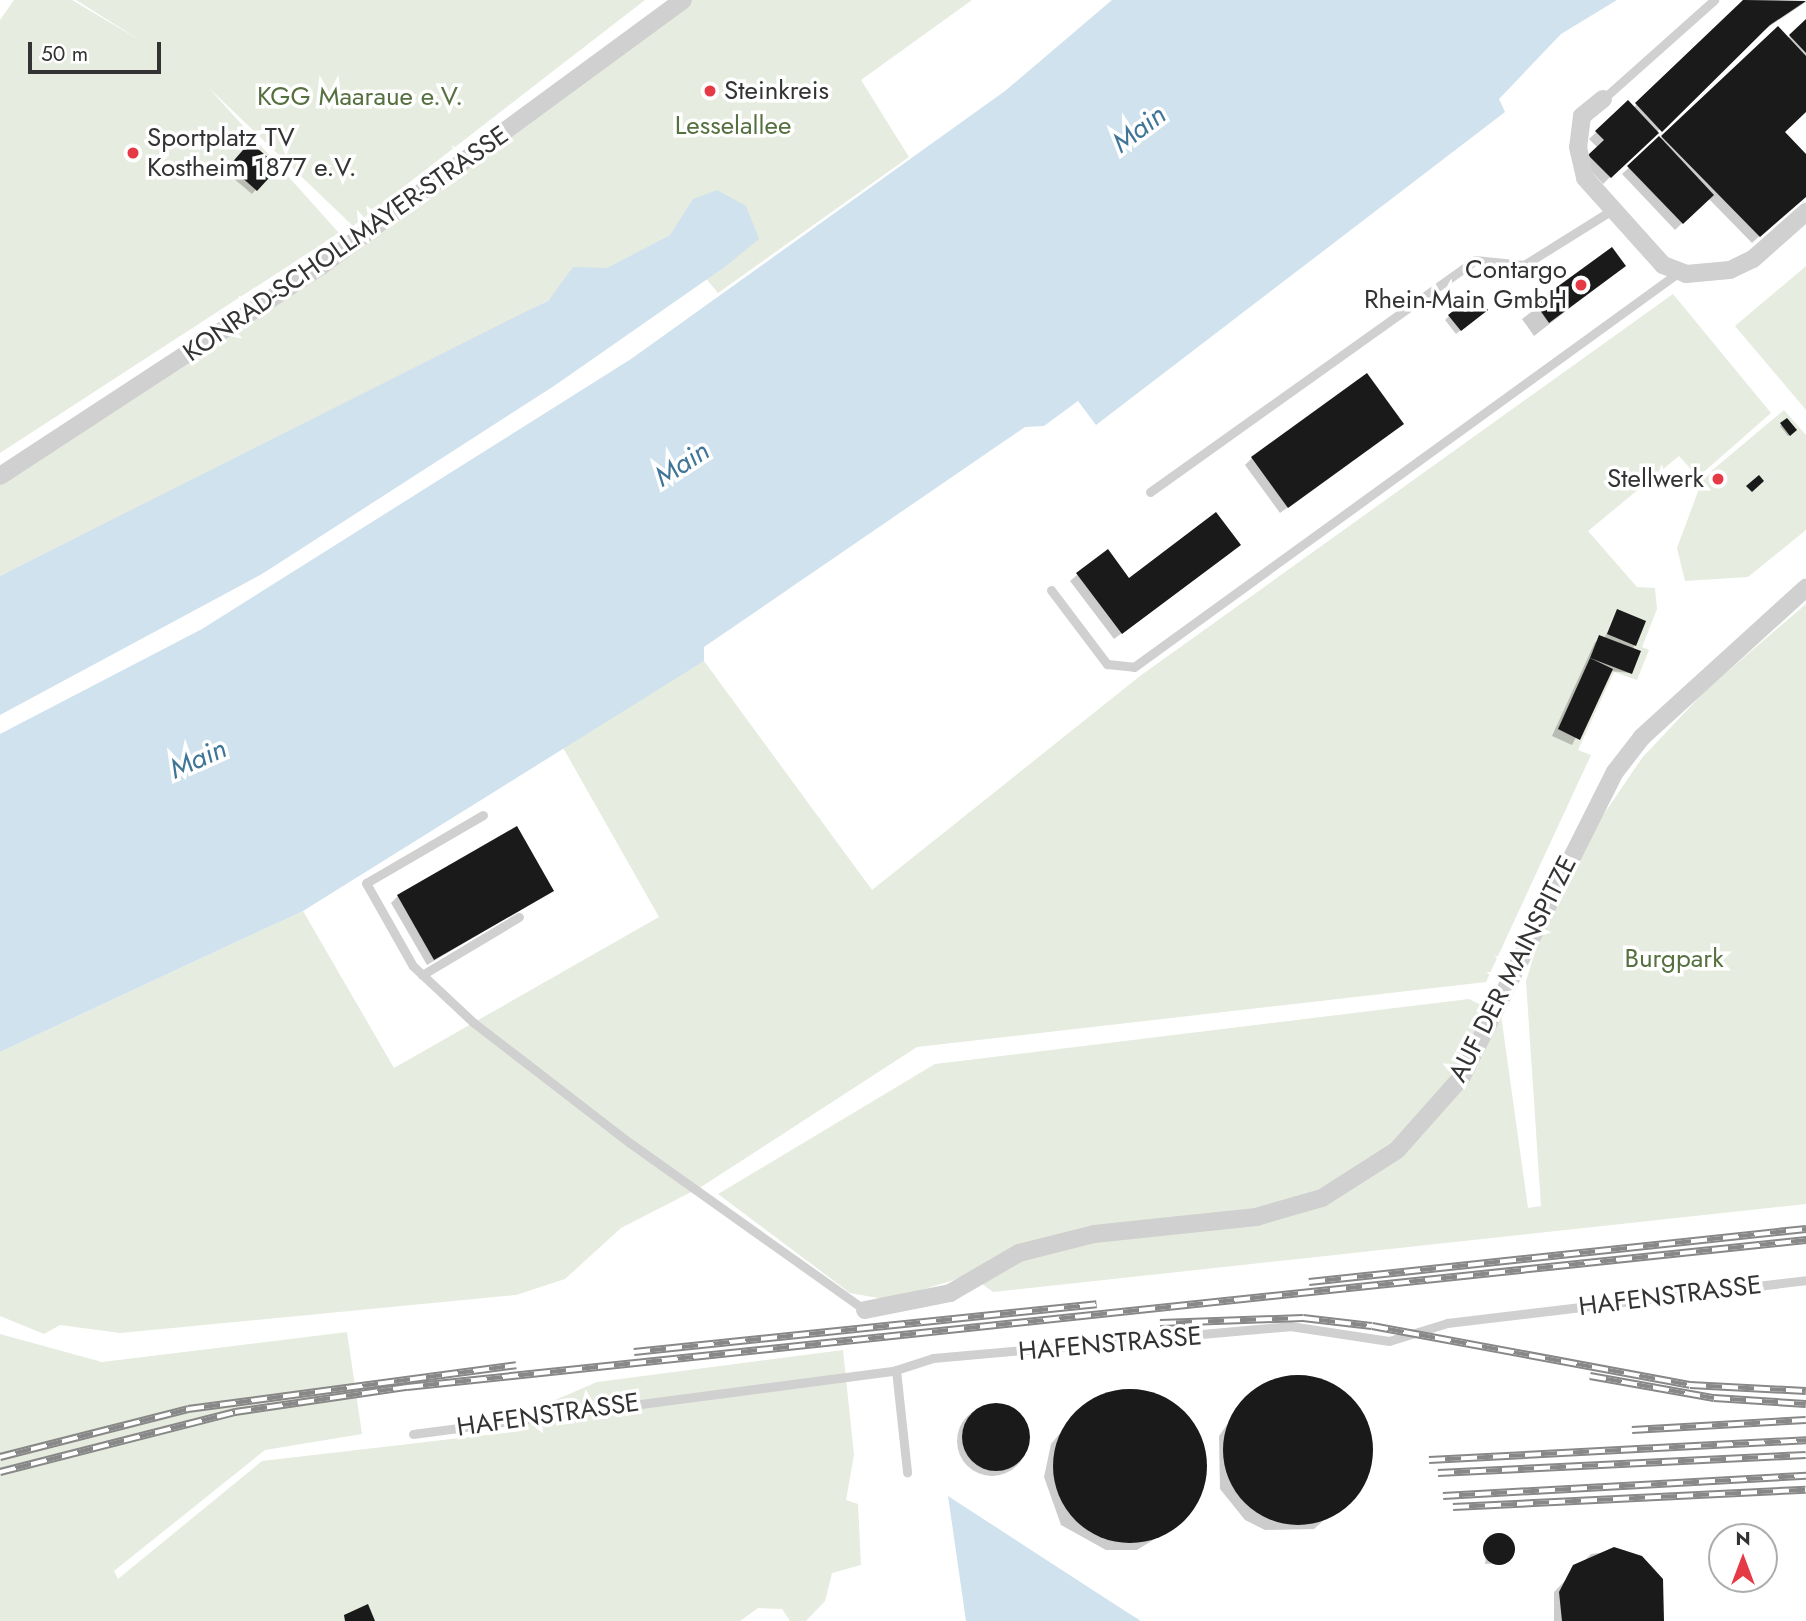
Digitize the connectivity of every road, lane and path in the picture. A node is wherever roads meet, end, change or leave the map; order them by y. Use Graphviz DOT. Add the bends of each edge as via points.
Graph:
graph roads {
  1 [pos="683,0"];
  2 [pos="1714,0"];
  3 [pos="1603,99"];
  4 [pos="1612,209"];
  5 [pos="1806,212"];
  6 [pos="1680,271"];
  7 [pos="0,476"];
  8 [pos="1150,492"];
  9 [pos="1806,589"];
  10 [pos="1051,590"];
  11 [pos="483,815"];
  12 [pos="519,917"];
  13 [pos="422,975"];
  14 [pos="1806,1280"];
  15 [pos="865,1310"];
  16 [pos="896,1370"];
  17 [pos="413,1434"];
  18 [pos="907,1472"];
  1 -- 7 [label="street, KONRAD-SCHOLLMAYER-STRASSE" via="321,266"];
  2 -- 3 [label="lane"];
  3 -- 4 [label="street" via="1581,116 1578,147 1585,178"];
  4 -- 6 [label="street" via="1648,252"];
  4 -- 8 [label="lane" via="1524,265 1475,260"];
  5 -- 6 [label="street" via="1742,264 1710,275"];
  6 -- 10 [label="lane" via="1134,667 1107,664"];
  9 -- 15 [label="street, AUF DER MAINSPITZE" via="1642,737 1615,772 1461,1078 1397,1150 1322,1198 1256,1217 1082,1237 1019,1252 950,1293"];
  11 -- 13 [label="lane" via="366,883"];
  12 -- 13 [label="lane"];
  13 -- 15 [label="lane" via="629,1143"];
  14 -- 16 [label="lane, HAFENSTRASSE" via="1447,1323 1389,1341 1290,1326 933,1358"];
  16 -- 17 [label="lane, HAFENSTRASSE"];
  16 -- 18 [label="lane"];
}
